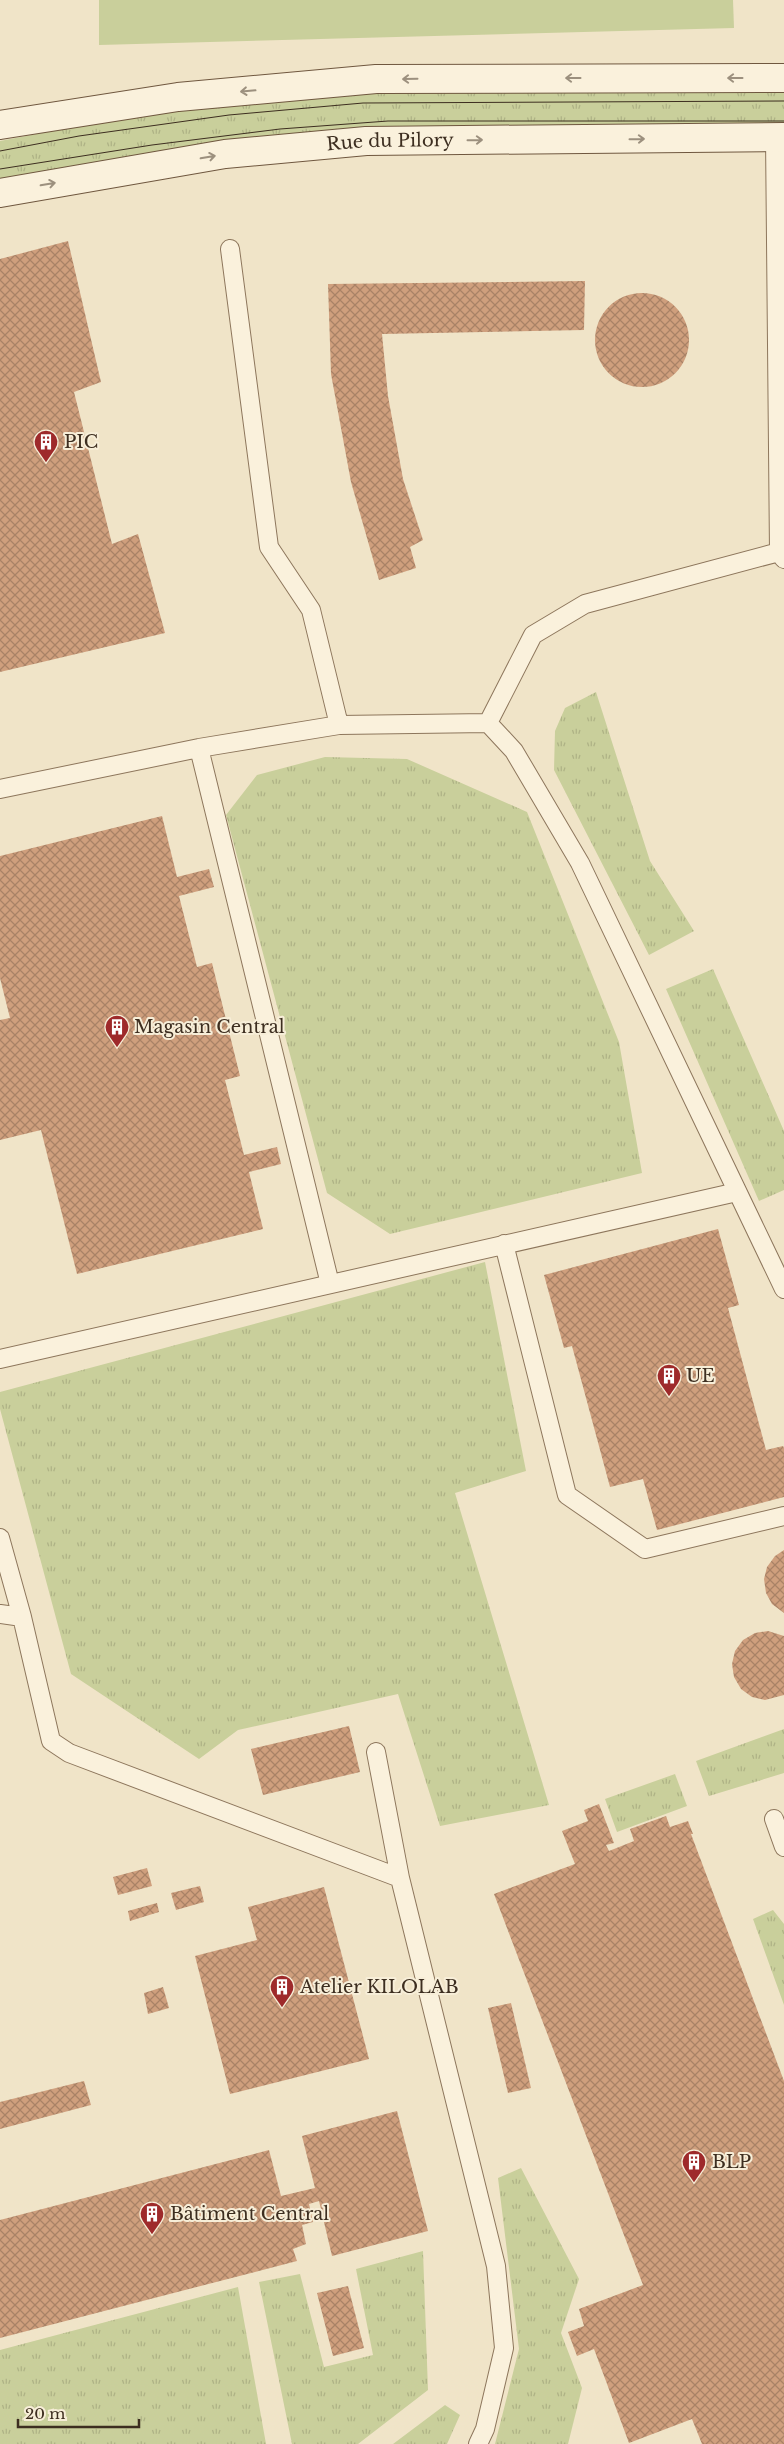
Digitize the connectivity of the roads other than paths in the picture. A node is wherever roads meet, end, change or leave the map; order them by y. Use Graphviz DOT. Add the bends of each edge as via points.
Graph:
graph roads {
  1 [pos="784,78"];
  2 [pos="0,126"];
  3 [pos="780,137"];
  4 [pos="0,193"];
  5 [pos="230,249"];
  6 [pos="782,555"];
  7 [pos="488,723"];
  8 [pos="339,725"];
  9 [pos="199,748"];
  10 [pos="0,789"];
  11 [pos="738,1192"];
  12 [pos="504,1244"];
  13 [pos="330,1284"];
  14 [pos="784,1289"];
  15 [pos="0,1359"];
  16 [pos="784,1516"];
  17 [pos="0,1538"];
  18 [pos="0,1614"];
  19 [pos="22,1617"];
  20 [pos="376,1752"];
  21 [pos="774,1819"];
  22 [pos="784,1847"];
  23 [pos="400,1878"];
  24 [pos="478,2444"];
  1 -- 2 [label="main road, one-way" via="376,79 178,98"];
  4 -- 3 [label="main road, Rue du Pilory, one-way" via="225,154 366,142"];
  3 -- 6 [label="lane"];
  5 -- 8 [label="lane" via="269,547 311,610"];
  6 -- 7 [label="lane" via="577,609 533,636"];
  7 -- 8 [label="lane"];
  7 -- 11 [label="lane" via="514,751 580,863"];
  8 -- 9 [label="lane"];
  9 -- 10 [label="lane"];
  9 -- 13 [label="lane"];
  11 -- 12 [label="lane"];
  11 -- 14 [label="lane"];
  12 -- 13 [label="lane"];
  12 -- 16 [label="lane" via="567,1495 645,1549"];
  13 -- 15 [label="lane"];
  17 -- 19 [label="lane"];
  18 -- 19 [label="lane"];
  19 -- 23 [label="lane" via="51,1741 69,1754"];
  20 -- 23 [label="lane"];
  21 -- 22 [label="lane"];
  23 -- 24 [label="lane" via="496,2266 504,2348 485,2429"];
}
